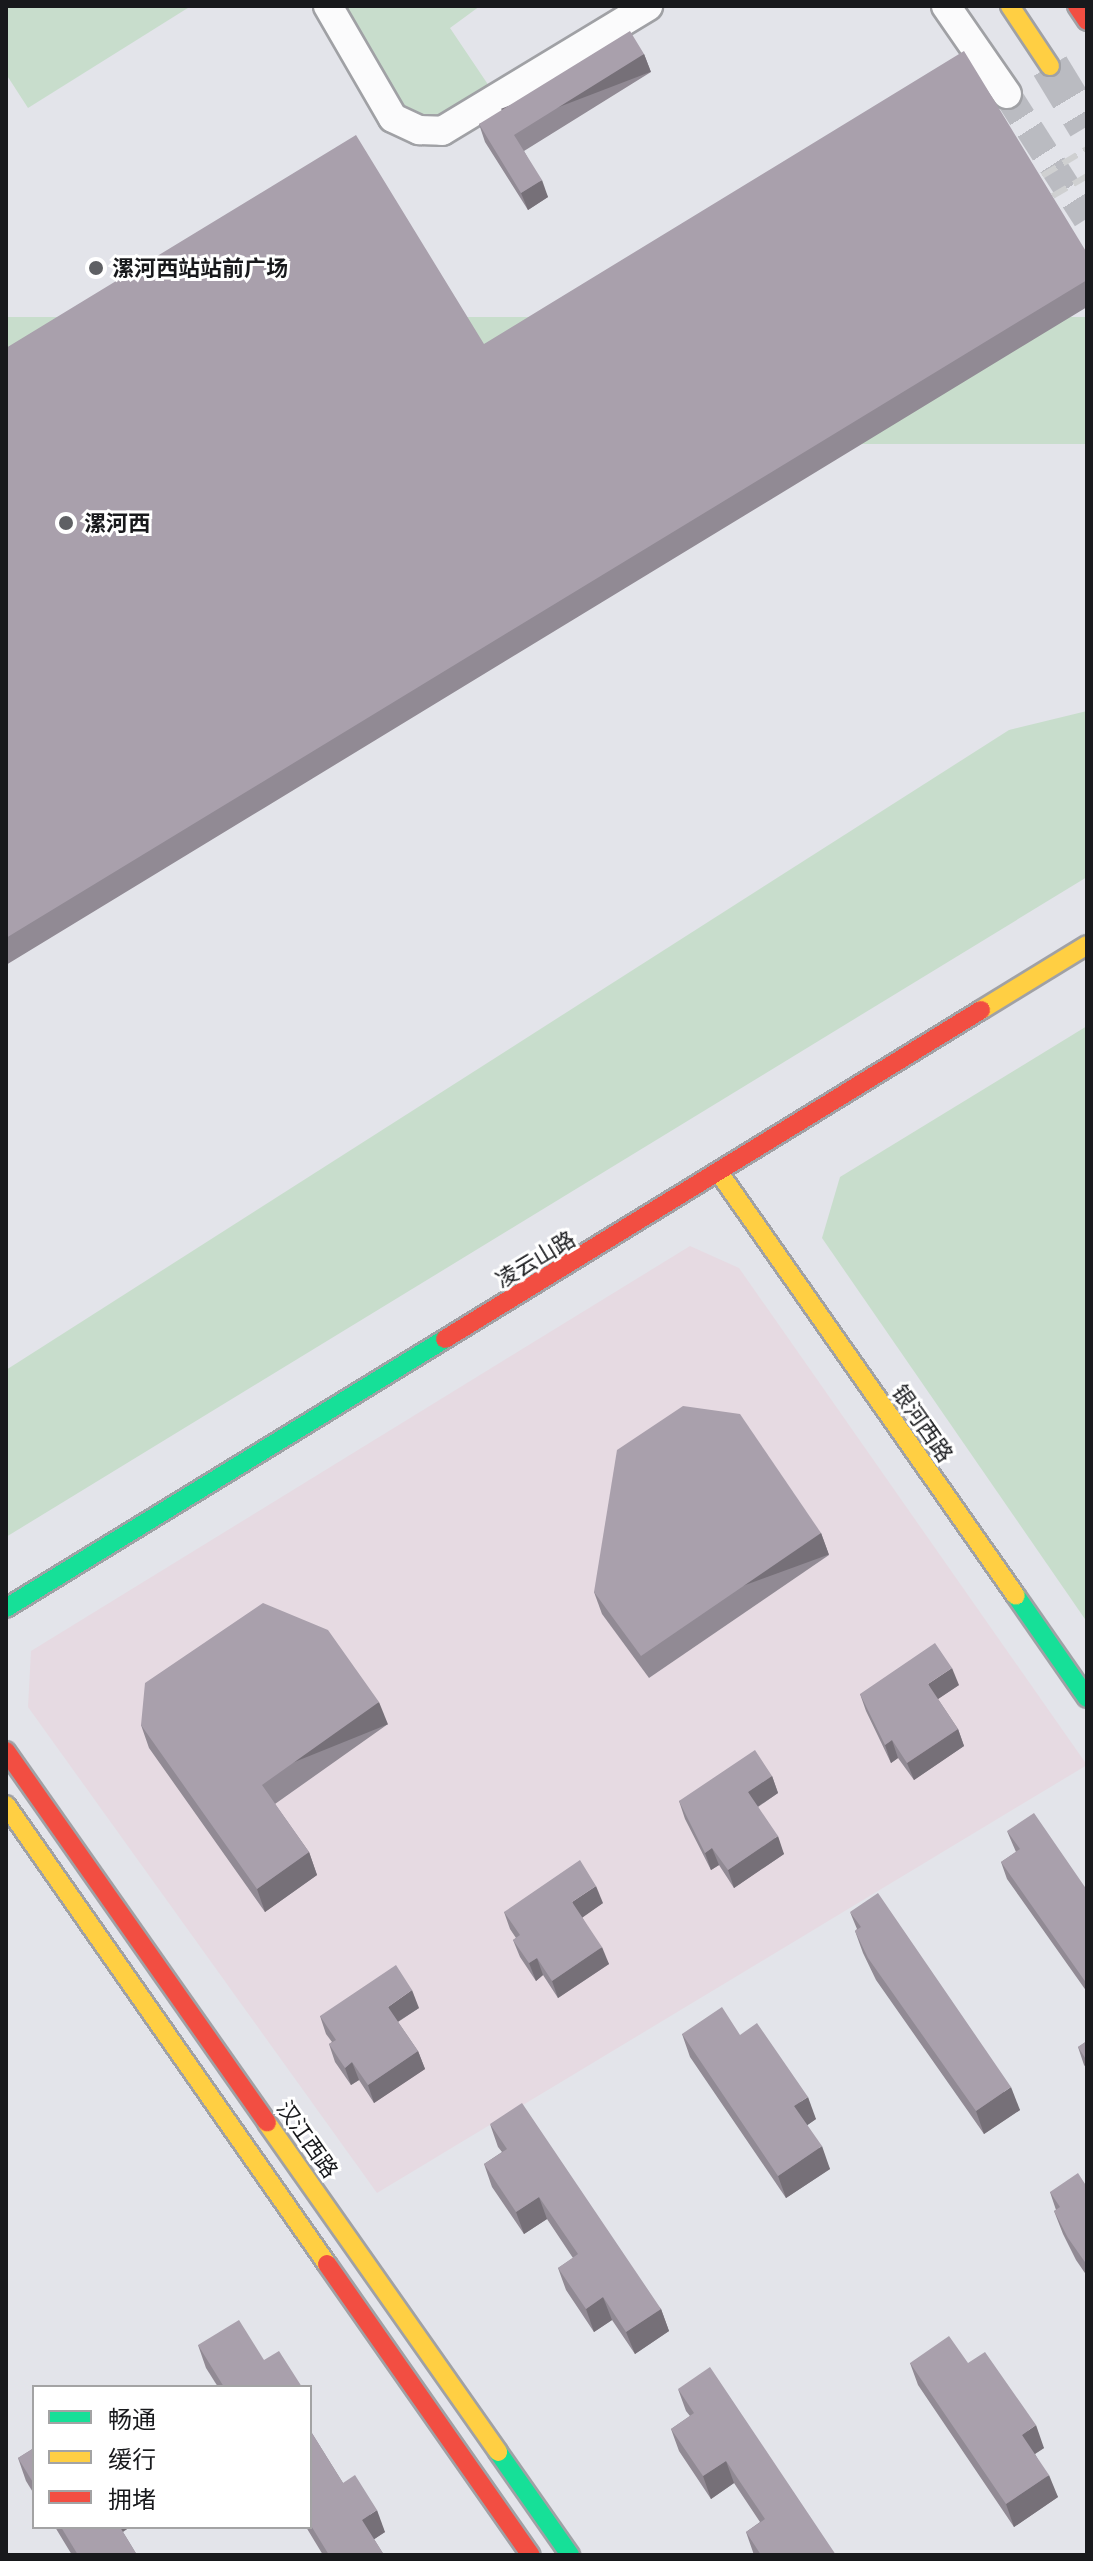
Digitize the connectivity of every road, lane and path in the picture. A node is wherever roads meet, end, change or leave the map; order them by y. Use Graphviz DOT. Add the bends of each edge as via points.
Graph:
graph roads {
  1 [pos="328,6"];
  2 [pos="648,6"];
  3 [pos="946,6"];
  4 [pos="1010,6"];
  5 [pos="1077,6"];
  6 [pos="1087,21"];
  7 [pos="1050,66"];
  8 [pos="1007,94"];
  9 [pos="1087,945"];
  10 [pos="720,1174"];
  11 [pos="6,1608"];
  12 [pos="1087,1698"];
  13 [pos="6,1751"];
  14 [pos="6,1805"];
  15 [pos="531,2555"];
  16 [pos="570,2555"];
  1 -- 2 [label="street" via="393,118 419,130 442,131"];
  3 -- 8 [label="street"];
  4 -- 7 [label="street"];
  5 -- 6 [label="street"];
  9 -- 10 [label="street, 凌云山路"];
  10 -- 11 [label="street, 凌云山路"];
  10 -- 12 [label="street, 银河西路"];
  13 -- 16 [label="street, 汉江西路"];
  14 -- 15 [label="street"];
}
